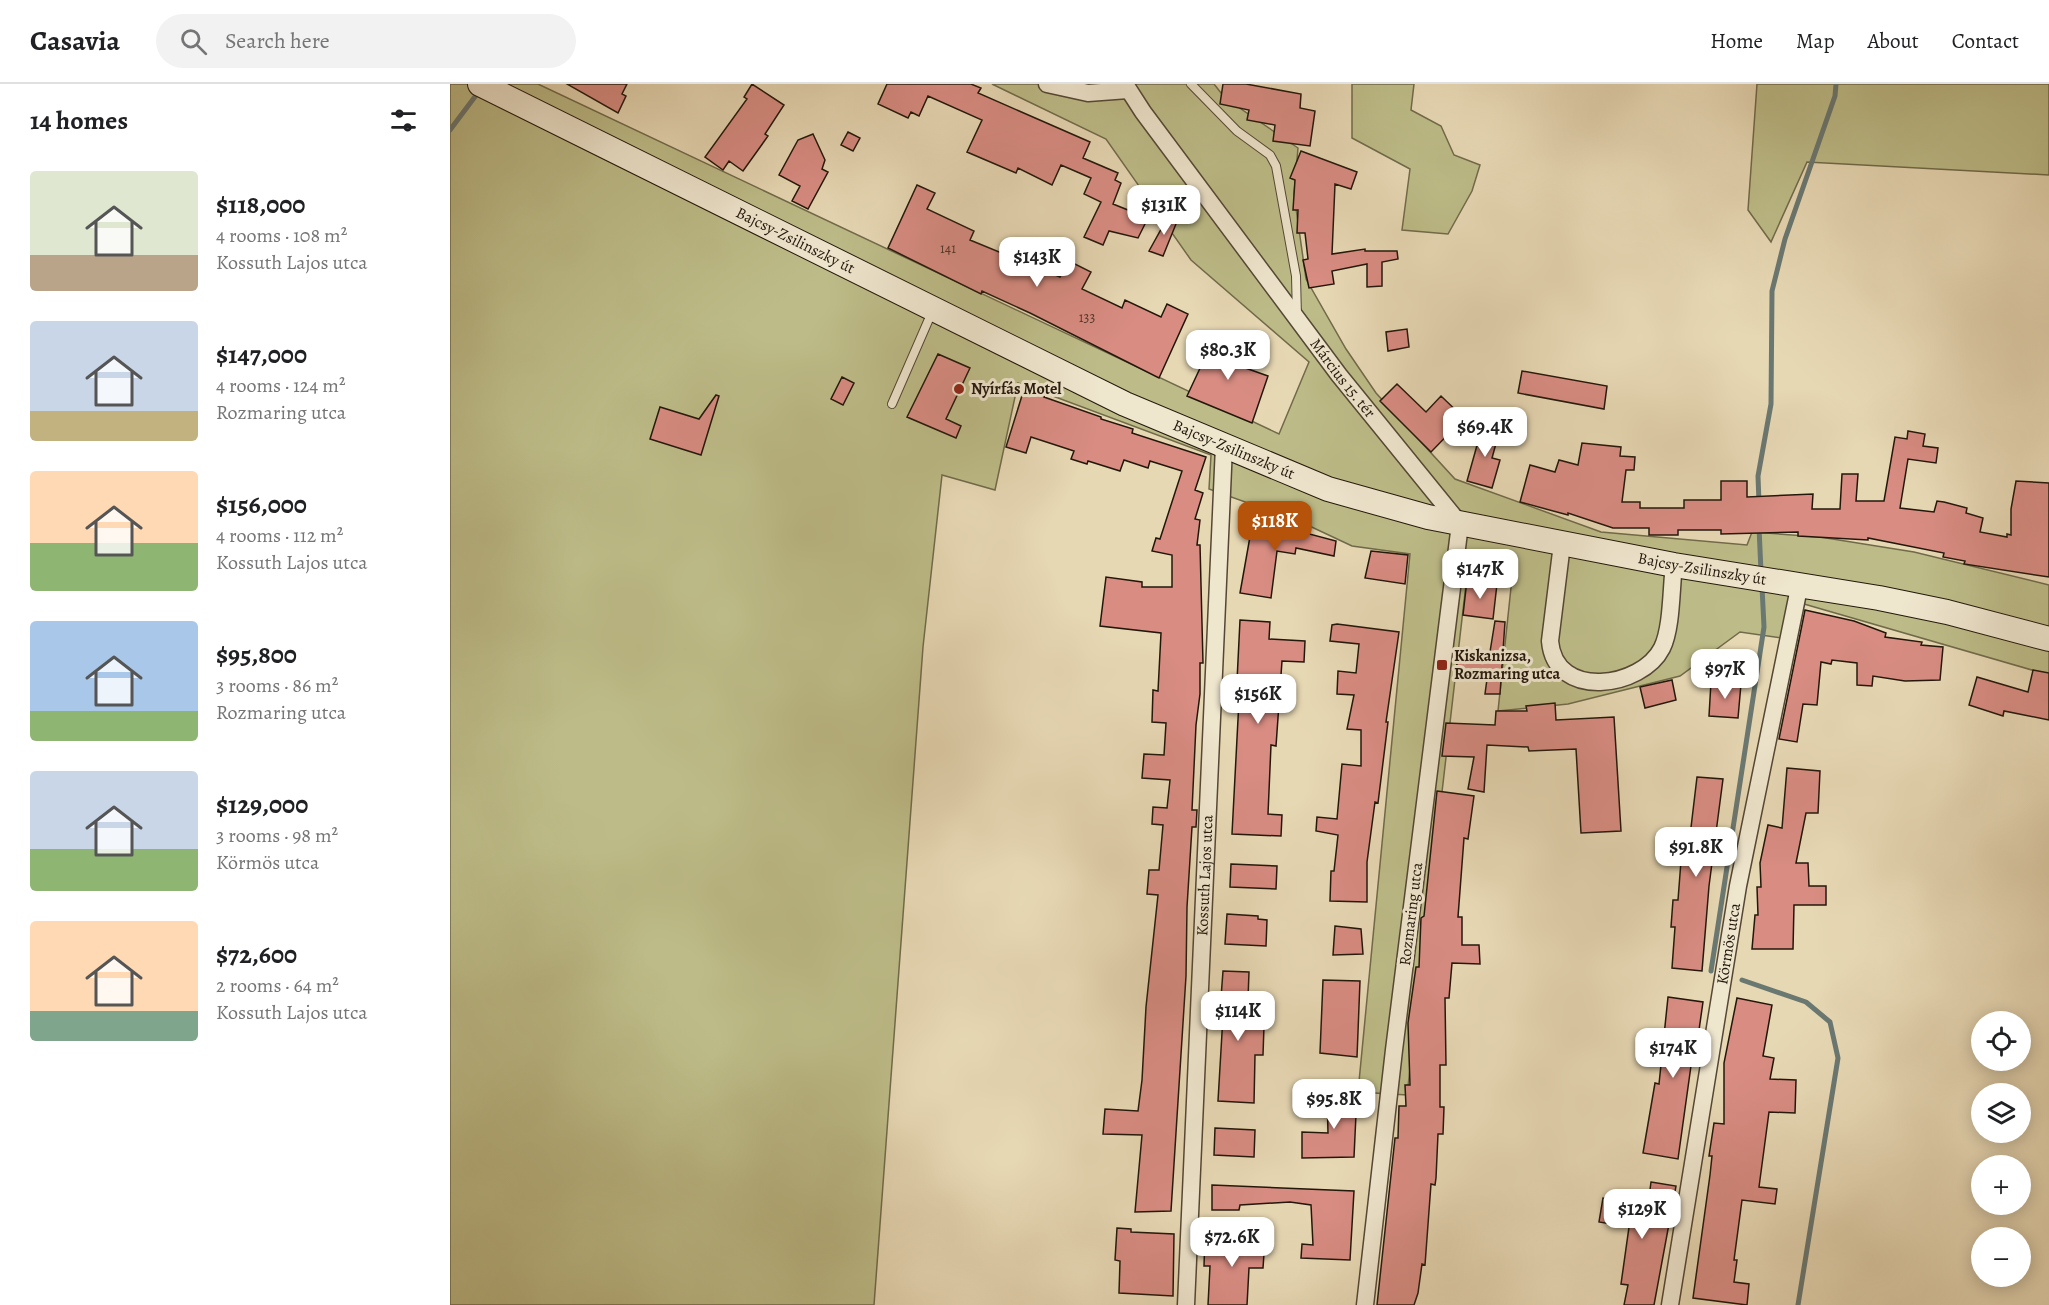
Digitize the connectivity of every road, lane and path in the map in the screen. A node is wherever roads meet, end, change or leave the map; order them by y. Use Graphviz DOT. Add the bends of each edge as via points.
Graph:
graph roads {
  1 [pos="1047,84"];
  2 [pos="1191,84"];
  3 [pos="1127,87"];
  4 [pos="495,92"];
  5 [pos="933,309"];
  6 [pos="1297,318"];
  7 [pos="892,404"];
  8 [pos="1224,446"];
  9 [pos="1460,524"];
  10 [pos="1562,544"];
  11 [pos="1674,565"];
  12 [pos="1800,583"];
  13 [pos="2049,639"];
  14 [pos="1186,1305"];
  15 [pos="1365,1305"];
  16 [pos="1670,1305"];
  1 -- 3 [label="street" via="1088,93"];
  2 -- 6 [label="lane" via="1217,113 1270,155 1276,166 1296,276"];
  3 -- 6 [label="street, Március 15. tér"];
  4 -- 5 [label="main road, Bajcsy-Zsilinszky út"];
  5 -- 7 [label="lane"];
  5 -- 8 [label="main road, Bajcsy-Zsilinszky út" via="1125,404"];
  6 -- 9 [label="street, Március 15. tér"];
  8 -- 9 [label="main road, Bajcsy-Zsilinszky út" via="1328,489"];
  8 -- 14 [label="street, Kossuth Lajos utca"];
  9 -- 10 [label="main road, Bajcsy-Zsilinszky út"];
  9 -- 15 [label="street, Rozmaring utca"];
  10 -- 11 [label="main road, Bajcsy-Zsilinszky út"];
  10 -- 11 [label="street" via="1551,653 1563,670 1580,681 1602,681 1635,673 1652,662 1665,635"];
  11 -- 12 [label="main road, Bajcsy-Zsilinszky út"];
  12 -- 13 [label="main road, Bajcsy-Zsilinszky út" via="1947,612"];
  12 -- 16 [label="street, Körmös utca" via="1738,886"];
}
